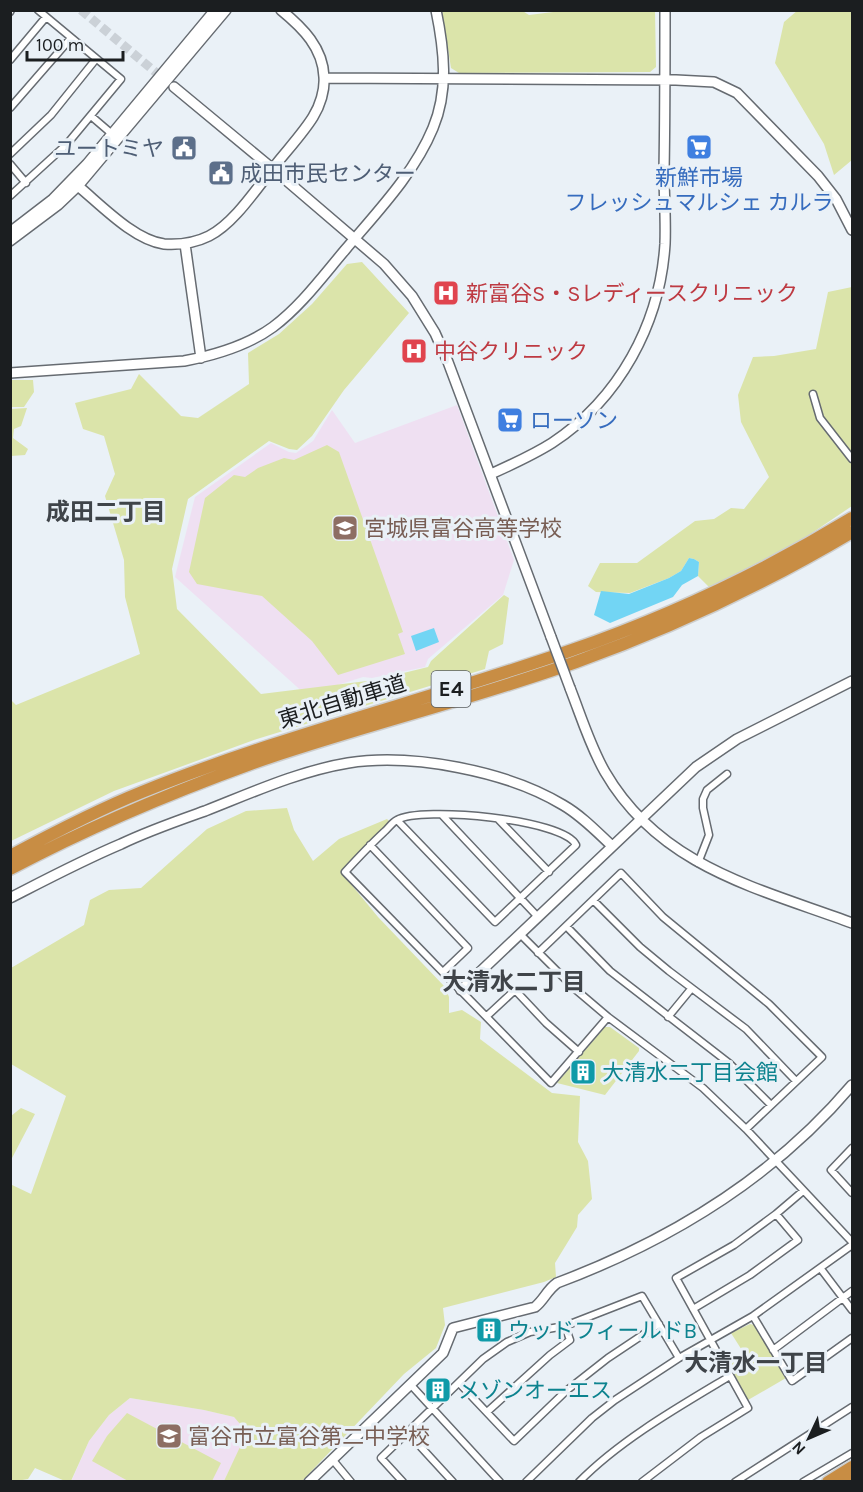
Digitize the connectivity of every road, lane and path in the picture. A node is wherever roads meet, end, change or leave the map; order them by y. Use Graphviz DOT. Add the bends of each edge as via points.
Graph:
graph roads {
  1 [pos="38,10"];
  2 [pos="215,10"];
  3 [pos="226,10"];
  4 [pos="281,10"];
  5 [pos="436,10"];
  6 [pos="665,10"];
  7 [pos="46,17"];
  8 [pos="71,38"];
  9 [pos="96,59"];
  10 [pos="10,60"];
  11 [pos="324,78"];
  12 [pos="443,79"];
  13 [pos="665,80"];
  14 [pos="174,87"];
  15 [pos="10,108"];
  16 [pos="91,116"];
  17 [pos="112,134"];
  18 [pos="10,154"];
  19 [pos="10,165"];
  20 [pos="273,169"];
  21 [pos="27,183"];
  22 [pos="78,186"];
  23 [pos="10,196"];
  24 [pos="852,230"];
  25 [pos="10,232"];
  26 [pos="355,238"];
  27 [pos="10,241"];
  28 [pos="185,244"];
  29 [pos="201,358"];
  30 [pos="10,373"];
  31 [pos="813,394"];
  32 [pos="852,459"];
  33 [pos="491,474"];
  34 [pos="852,518"];
  35 [pos="852,532"];
  36 [pos="852,681"];
  37 [pos="727,774"];
  38 [pos="442,815"];
  39 [pos="498,819"];
  40 [pos="640,819"];
  41 [pos="110,820"];
  42 [pos="397,820"];
  43 [pos="42,839"];
  44 [pos="370,845"];
  45 [pos="612,846"];
  46 [pos="10,849"];
  47 [pos="10,856"];
  48 [pos="698,864"];
  49 [pos="10,869"];
  50 [pos="549,872"];
  51 [pos="10,876"];
  52 [pos="10,898"];
  53 [pos="522,899"];
  54 [pos="593,900"];
  55 [pos="538,917"];
  56 [pos="852,923"];
  57 [pos="566,926"];
  58 [pos="520,934"];
  59 [pos="538,953"];
  60 [pos="443,972"];
  61 [pos="691,989"];
  62 [pos="461,990"];
  63 [pos="487,1016"];
  64 [pos="608,1017"];
  65 [pos="668,1017"];
  66 [pos="579,1052"];
  67 [pos="796,1081"];
  68 [pos="852,1085"];
  69 [pos="771,1105"];
  70 [pos="746,1130"];
  71 [pos="852,1148"];
  72 [pos="775,1161"];
  73 [pos="803,1191"];
  74 [pos="852,1193"];
  75 [pos="776,1214"];
  76 [pos="852,1244"];
  77 [pos="821,1269"];
  78 [pos="852,1291"];
  79 [pos="843,1299"];
  80 [pos="693,1309"];
  81 [pos="852,1310"];
  82 [pos="753,1316"];
  83 [pos="659,1324"];
  84 [pos="565,1326"];
  85 [pos="852,1338"];
  86 [pos="710,1340"];
  87 [pos="773,1350"];
  88 [pos="679,1358"];
  89 [pos="730,1376"];
  90 [pos="459,1383"];
  91 [pos="410,1384"];
  92 [pos="852,1407"];
  93 [pos="433,1408"];
  94 [pos="487,1412"];
  95 [pos="408,1433"];
  96 [pos="852,1453"];
  97 [pos="332,1459"];
  98 [pos="852,1467"];
  99 [pos="852,1477"];
  100 [pos="347,1480"];
  101 [pos="584,1480"];
  102 [pos="309,1482"];
  103 [pos="403,1482"];
  104 [pos="453,1482"];
  105 [pos="500,1482"];
  106 [pos="526,1482"];
  107 [pos="642,1482"];
  108 [pos="735,1482"];
  109 [pos="803,1482"];
  110 [pos="828,1482"];
  111 [pos="845,1482"];
  1 -- 7 [label="street"];
  2 -- 17 [label="street"];
  3 -- 22 [label="street"];
  4 -- 11 [label="street" via="312,40"];
  5 -- 12 [label="street"];
  6 -- 13 [label="street"];
  7 -- 8 [label="street"];
  7 -- 10 [label="street"];
  8 -- 9 [label="street"];
  8 -- 15 [label="street"];
  9 -- 16 [label="street" via="121,79"];
  9 -- 18 [label="street" via="51,115"];
  11 -- 12 [label="street"];
  11 -- 20 [label="street" via="314,115"];
  12 -- 13 [label="street"];
  12 -- 26 [label="street" via="434,126 418,158"];
  13 -- 24 [label="street" via="714,82 737,93 818,176 836,198"];
  13 -- 33 [label="street" via="665,244 651,316 635,353 602,400 571,430"];
  14 -- 20 [label="street"];
  16 -- 17 [label="street"];
  16 -- 21 [label="street"];
  17 -- 25 [label="street" via="53,199"];
  19 -- 21 [label="street"];
  20 -- 26 [label="street"];
  20 -- 28 [label="street" via="218,230"];
  21 -- 23 [label="street"];
  22 -- 27 [label="street"];
  22 -- 28 [label="street" via="140,236 164,244"];
  26 -- 29 [label="street" via="306,297 272,328 238,346"];
  26 -- 33 [label="street" via="400,280 435,333"];
  28 -- 29 [label="street"];
  29 -- 30 [label="street"];
  31 -- 32 [label="street" via="820,418"];
  33 -- 40 [label="street, bridge" via="605,771"];
  34 -- 43 [label="highway, 東北自動車道 / E4" via="757,572 646,622 572,650 184,776"];
  35 -- 41 [label="highway, 東北自動車道 / E4" via="758,585 650,634 576,662 254,763"];
  36 -- 40 [label="street" via="719,750"];
  37 -- 48 [label="street" via="706,790 703,799 709,835"];
  38 -- 39 [label="street"];
  38 -- 42 [label="street"];
  38 -- 53 [label="street"];
  39 -- 50 [label="street"];
  39 -- 50 [label="street" via="542,826 574,841 576,845"];
  40 -- 45 [label="street"];
  40 -- 48 [label="street"];
  41 -- 49 [label="highway, 東北自動車道 / E4"];
  41 -- 51 [label="highway"];
  42 -- 44 [label="street"];
  42 -- 53 [label="street" via="495,922"];
  43 -- 46 [label="highway"];
  43 -- 47 [label="highway, 東北自動車道 / E4"];
  44 -- 60 [label="street" via="345,872"];
  44 -- 60 [label="street" via="468,948"];
  45 -- 52 [label="street" via="571,810 529,788 438,763 368,761 306,774 246,795 122,843"];
  45 -- 55 [label="street"];
  48 -- 56 [label="street"];
  50 -- 53 [label="street"];
  53 -- 55 [label="street"];
  54 -- 57 [label="street"];
  54 -- 61 [label="street" via="640,947"];
  54 -- 67 [label="street" via="621,873 663,917 776,1010 822,1057"];
  55 -- 58 [label="street"];
  57 -- 59 [label="street"];
  57 -- 65 [label="street" via="609,970"];
  58 -- 59 [label="street"];
  58 -- 62 [label="street"];
  59 -- 64 [label="street"];
  60 -- 62 [label="street"];
  61 -- 65 [label="street"];
  61 -- 67 [label="street" via="746,1029"];
  62 -- 63 [label="street"];
  63 -- 66 [label="street" via="515,990"];
  63 -- 66 [label="street" via="551,1083"];
  64 -- 66 [label="street"];
  64 -- 70 [label="street" via="703,1088"];
  65 -- 69 [label="street" via="729,1063"];
  67 -- 69 [label="street"];
  68 -- 72 [label="street"];
  69 -- 70 [label="street"];
  70 -- 72 [label="street"];
  71 -- 74 [label="street" via="831,1170"];
  72 -- 73 [label="street"];
  72 -- 91 [label="street" via="725,1199 676,1229 557,1283 536,1308 453,1328 443,1353"];
  73 -- 75 [label="street"];
  73 -- 76 [label="street"];
  75 -- 80 [label="street" via="734,1245 676,1278"];
  75 -- 80 [label="street" via="798,1240"];
  76 -- 77 [label="street"];
  77 -- 79 [label="street"];
  77 -- 82 [label="street"];
  78 -- 79 [label="street"];
  79 -- 81 [label="street"];
  79 -- 87 [label="street"];
  80 -- 86 [label="street"];
  82 -- 86 [label="street"];
  82 -- 87 [label="street"];
  83 -- 84 [label="street" via="642,1296"];
  83 -- 88 [label="street"];
  83 -- 94 [label="street" via="566,1391 514,1441"];
  84 -- 90 [label="street" via="530,1332 507,1342"];
  84 -- 94 [label="street" via="570,1340"];
  85 -- 87 [label="street" via="792,1381"];
  86 -- 88 [label="street"];
  86 -- 89 [label="street"];
  88 -- 106 [label="street" via="592,1418"];
  89 -- 101 [label="street" via="663,1416"];
  89 -- 107 [label="street" via="748,1408 701,1437"];
  90 -- 93 [label="street"];
  90 -- 94 [label="street"];
  91 -- 93 [label="street"];
  91 -- 97 [label="street"];
  92 -- 108 [label="street"];
  93 -- 95 [label="street"];
  93 -- 105 [label="street"];
  95 -- 103 [label="street" via="381,1458"];
  95 -- 104 [label="street"];
  96 -- 109 [label="street"];
  97 -- 100 [label="street"];
  97 -- 102 [label="street"];
  98 -- 110 [label="highway"];
  99 -- 111 [label="highway"];
}
